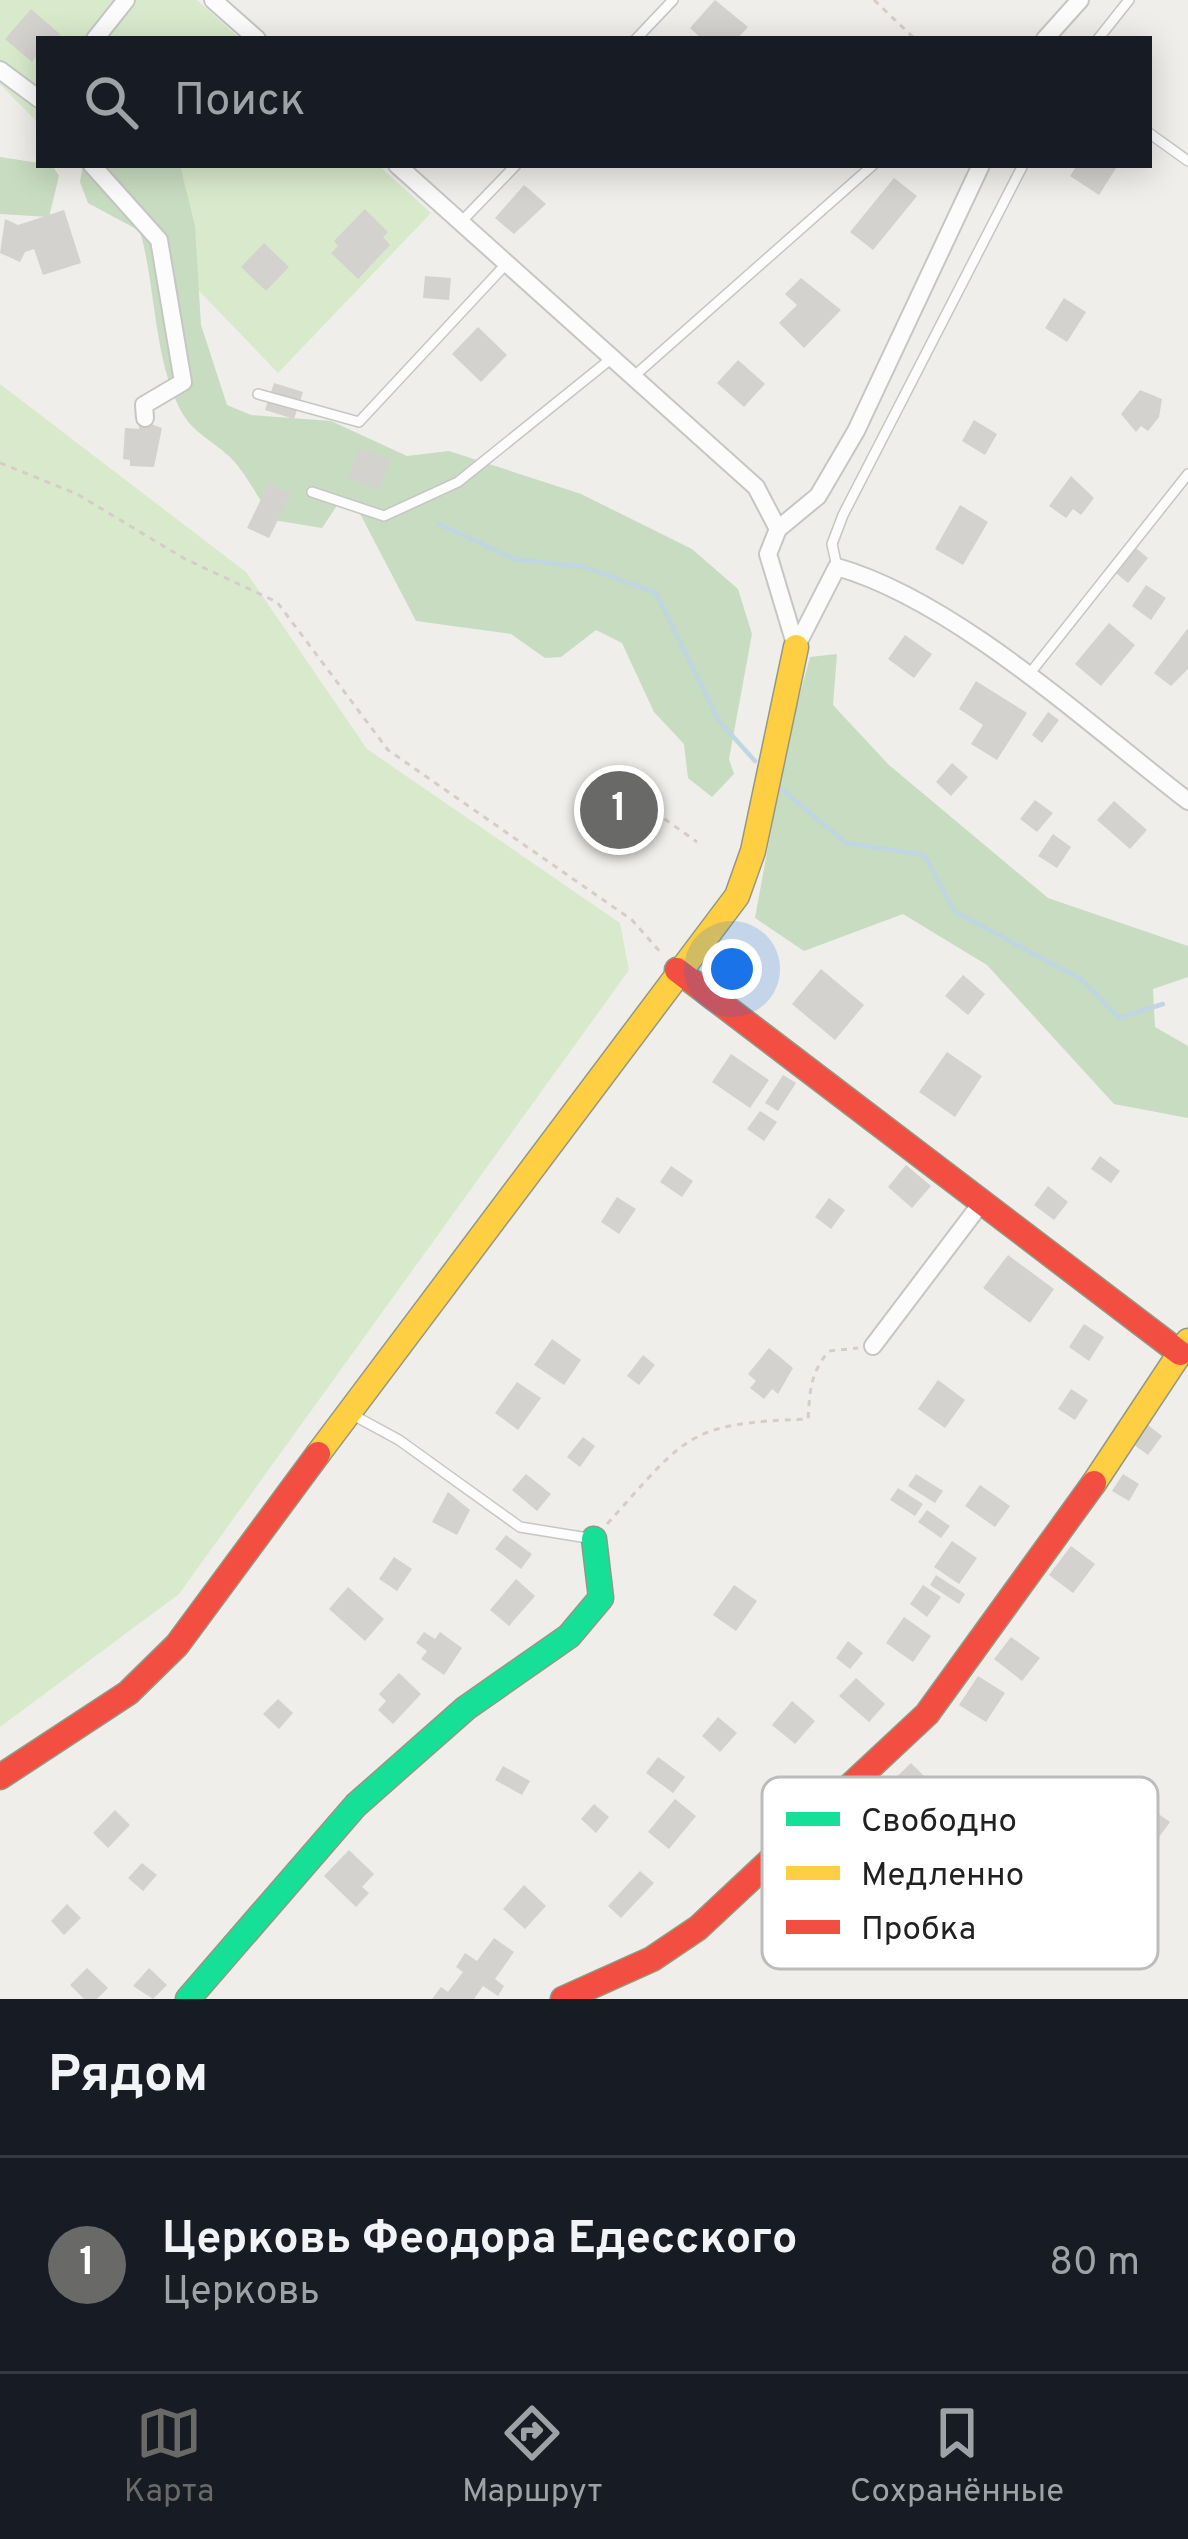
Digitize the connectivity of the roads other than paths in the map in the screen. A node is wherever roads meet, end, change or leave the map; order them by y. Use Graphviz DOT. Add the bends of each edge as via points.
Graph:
graph roads {
  1 [pos="126,0"];
  2 [pos="213,0"];
  3 [pos="673,0"];
  4 [pos="1079,0"];
  5 [pos="1129,0"];
  6 [pos="97,36"];
  7 [pos="254,36"];
  8 [pos="639,36"];
  9 [pos="1048,36"];
  10 [pos="1100,36"];
  11 [pos="0,70"];
  12 [pos="36,100"];
  13 [pos="1152,135"];
  14 [pos="1188,161"];
  15 [pos="95,168"];
  16 [pos="401,168"];
  17 [pos="513,168"];
  18 [pos="871,168"];
  19 [pos="980,168"];
  20 [pos="1021,168"];
  21 [pos="461,222"];
  22 [pos="507,263"];
  23 [pos="612,358"];
  24 [pos="633,377"];
  25 [pos="258,394"];
  26 [pos="145,418"];
  27 [pos="1188,474"];
  28 [pos="312,492"];
  29 [pos="778,529"];
  30 [pos="837,567"];
  31 [pos="796,646"];
  32 [pos="1027,677"];
  33 [pos="1188,801"];
  34 [pos="676,970"];
  35 [pos="982,1202"];
  36 [pos="873,1346"];
  37 [pos="1184,1347"];
  38 [pos="351,1414"];
  39 [pos="594,1539"];
  40 [pos="0,1777"];
  41 [pos="860,1777"];
  42 [pos="762,1868"];
  43 [pos="188,1999"];
  44 [pos="563,1999"];
  1 -- 6 [label="street"];
  2 -- 7 [label="street"];
  3 -- 8 [label="lane"];
  4 -- 9 [label="street"];
  5 -- 10 [label="lane"];
  11 -- 12 [label="street"];
  13 -- 14 [label="lane"];
  15 -- 26 [label="street" via="158,240 183,382 144,404"];
  16 -- 21 [label="street"];
  17 -- 21 [label="lane"];
  18 -- 24 [label="lane"];
  19 -- 29 [label="street" via="856,431 818,496"];
  20 -- 30 [label="lane" via="844,515 832,544"];
  21 -- 22 [label="street"];
  22 -- 23 [label="street"];
  22 -- 25 [label="lane" via="359,422"];
  23 -- 24 [label="street"];
  23 -- 28 [label="lane" via="458,482 384,516"];
  24 -- 29 [label="street" via="756,487"];
  27 -- 32 [label="lane"];
  29 -- 31 [label="street" via="767,562"];
  30 -- 31 [label="street"];
  30 -- 32 [label="street" via="915,600"];
  31 -- 34 [label="street" via="737,896"];
  32 -- 33 [label="street"];
  34 -- 35 [label="street"];
  34 -- 38 [label="street"];
  35 -- 36 [label="street"];
  35 -- 37 [label="street"];
  37 -- 41 [label="street" via="1071,1520 927,1714"];
  38 -- 39 [label="lane" via="520,1527"];
  38 -- 40 [label="street" via="177,1646 128,1693"];
  39 -- 43 [label="street" via="601,1598 569,1636 466,1708 356,1805"];
  42 -- 44 [label="street" via="652,1959"];
}
